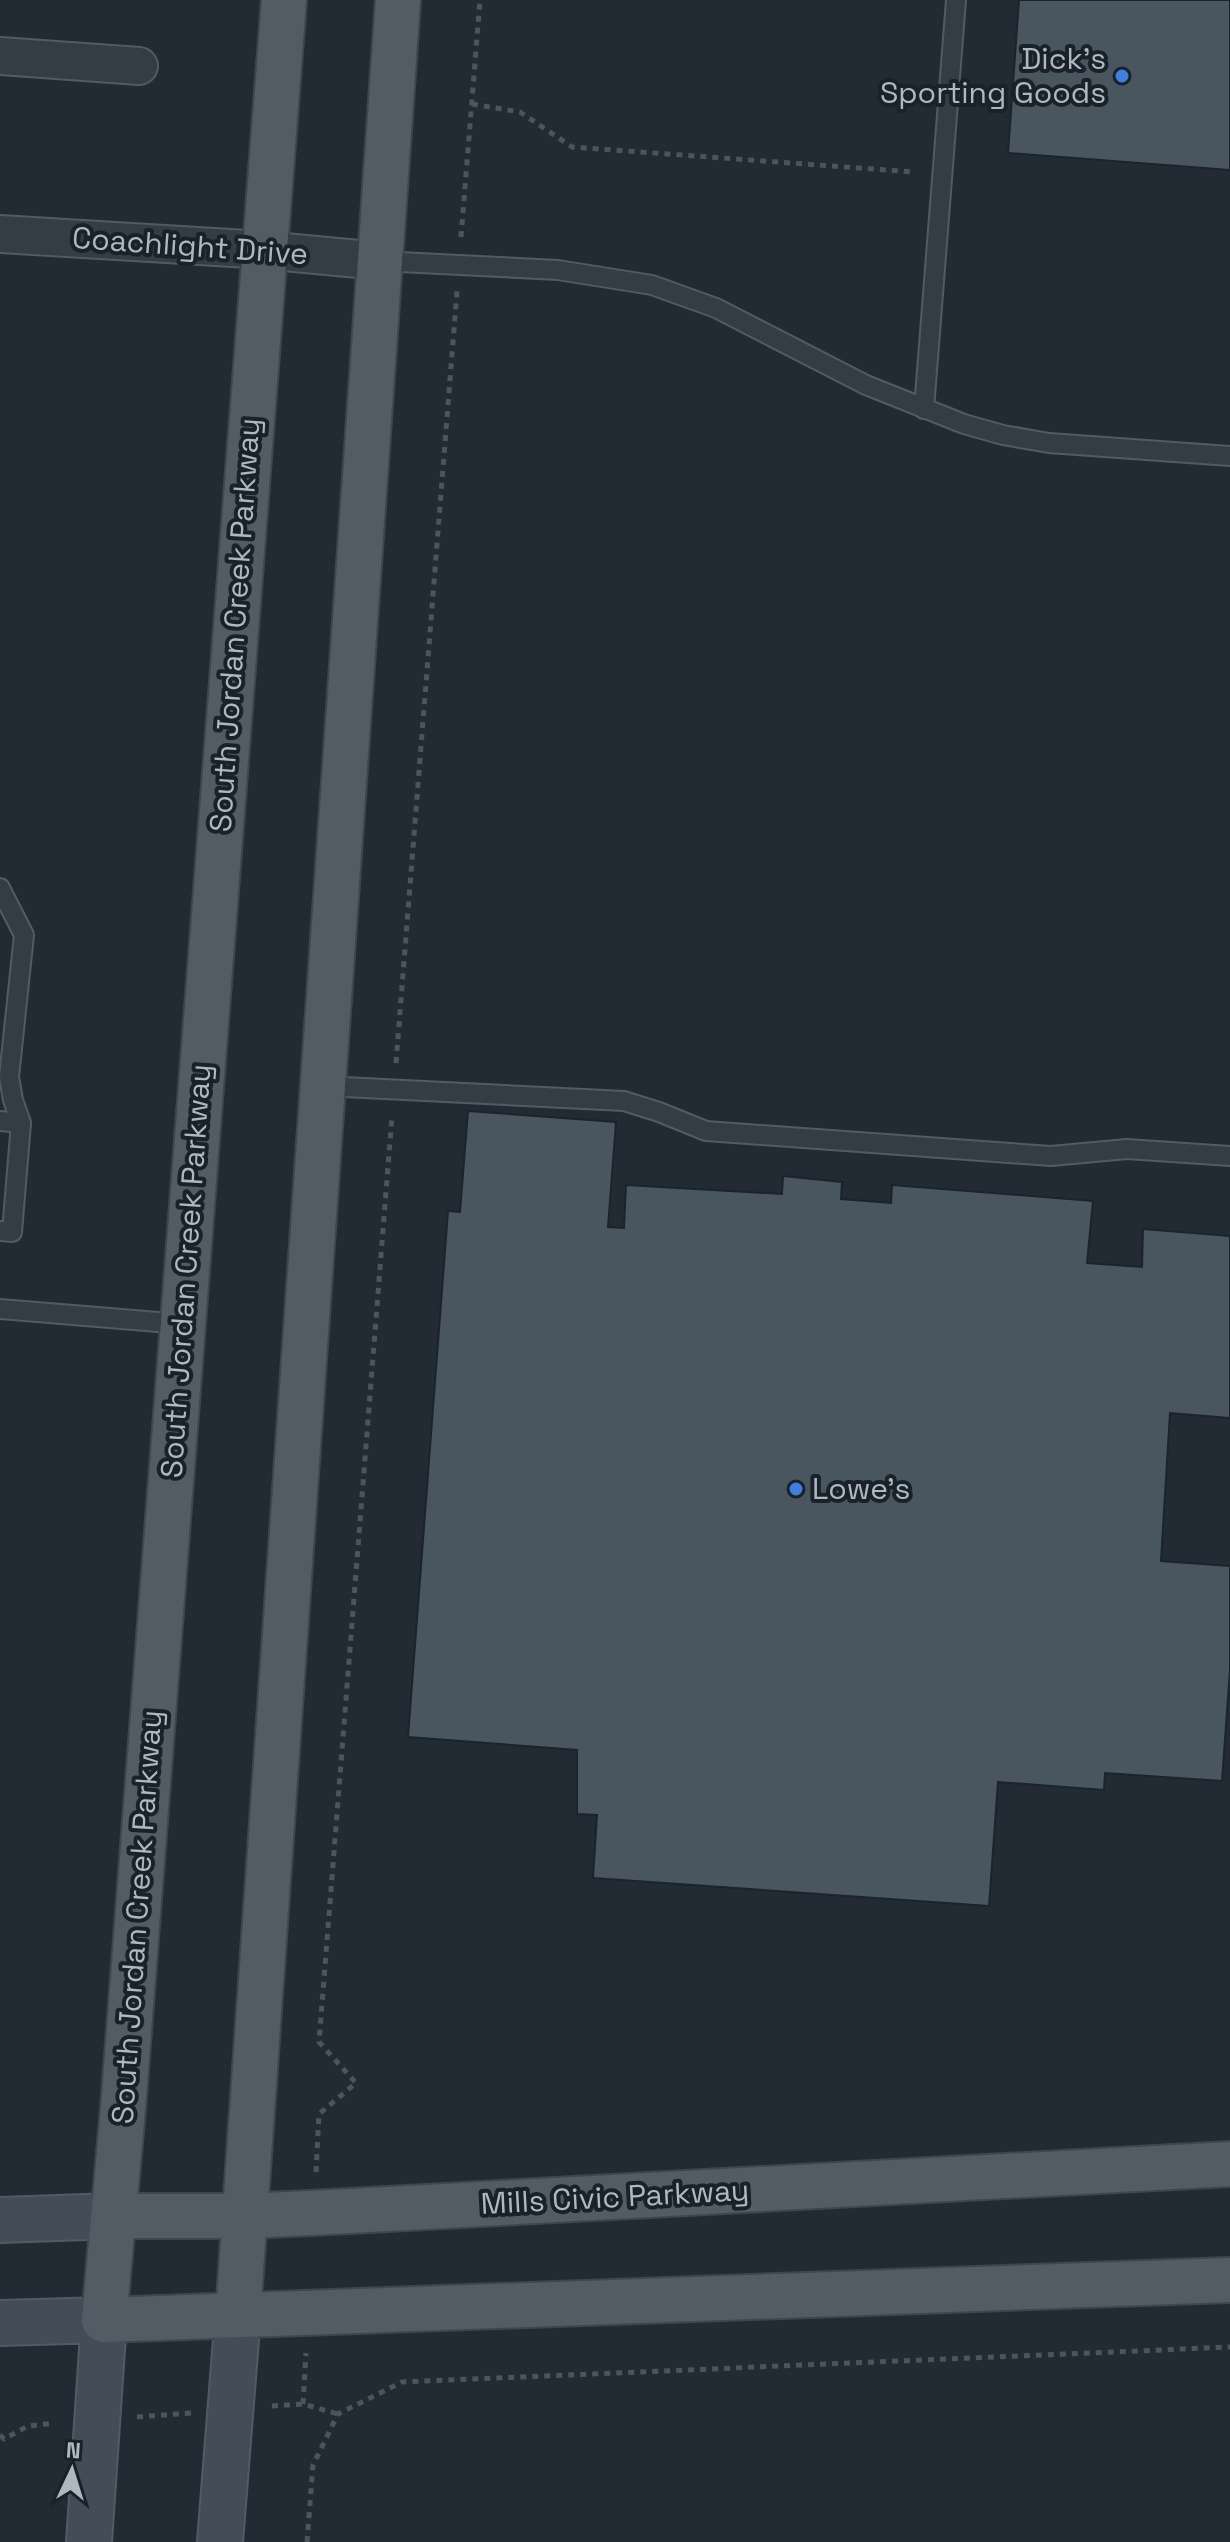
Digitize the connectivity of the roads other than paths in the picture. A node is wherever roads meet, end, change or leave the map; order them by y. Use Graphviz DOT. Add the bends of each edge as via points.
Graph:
graph roads {
  1 [pos="284,0"];
  2 [pos="398,0"];
  3 [pos="956,0"];
  4 [pos="0,56"];
  5 [pos="139,66"];
  6 [pos="0,234"];
  7 [pos="263,250"];
  8 [pos="380,261"];
  9 [pos="924,409"];
  10 [pos="1230,456"];
  11 [pos="1,894"];
  12 [pos="324,1086"];
  13 [pos="0,1121"];
  14 [pos="21,1123"];
  15 [pos="1230,1156"];
  16 [pos="0,1231"];
  17 [pos="0,1309"];
  18 [pos="182,1324"];
  19 [pos="1230,2164"];
  20 [pos="114,2216"];
  21 [pos="246,2216"];
  22 [pos="0,2220"];
  23 [pos="1230,2280"];
  24 [pos="238,2314"];
  25 [pos="104,2320"];
  26 [pos="0,2323"];
  27 [pos="89,2542"];
  28 [pos="220,2542"];
  1 -- 7 [label="main road, South Jordan Creek Parkway"];
  2 -- 8 [label="main road"];
  3 -- 9 [label="lane"];
  4 -- 5 [label="street"];
  6 -- 7 [label="street, Coachlight Drive"];
  7 -- 8 [label="street, Coachlight Drive"];
  7 -- 18 [label="main road, South Jordan Creek Parkway"];
  8 -- 9 [label="lane" via="558,270 652,285 716,308"];
  8 -- 12 [label="main road"];
  9 -- 10 [label="lane" via="1003,435 1049,443"];
  11 -- 14 [label="lane" via="24,935 9,1077"];
  12 -- 15 [label="lane" via="624,1101 706,1131 1051,1156 1110,1149"];
  12 -- 21 [label="main road"];
  13 -- 14 [label="lane"];
  14 -- 16 [label="lane" via="12,1232"];
  17 -- 18 [label="lane"];
  18 -- 20 [label="main road, South Jordan Creek Parkway"];
  19 -- 21 [label="main road, Mills Civic Parkway"];
  20 -- 21 [label="main road, Mills Civic Parkway"];
  20 -- 22 [label="main road, Mills Civic Parkway"];
  20 -- 25 [label="main road, South Jordan Creek Parkway"];
  21 -- 24 [label="main road"];
  23 -- 24 [label="main road"];
  24 -- 25 [label="main road"];
  24 -- 28 [label="main road"];
  25 -- 26 [label="main road"];
  25 -- 27 [label="main road, South Jordan Creek Parkway"];
}
